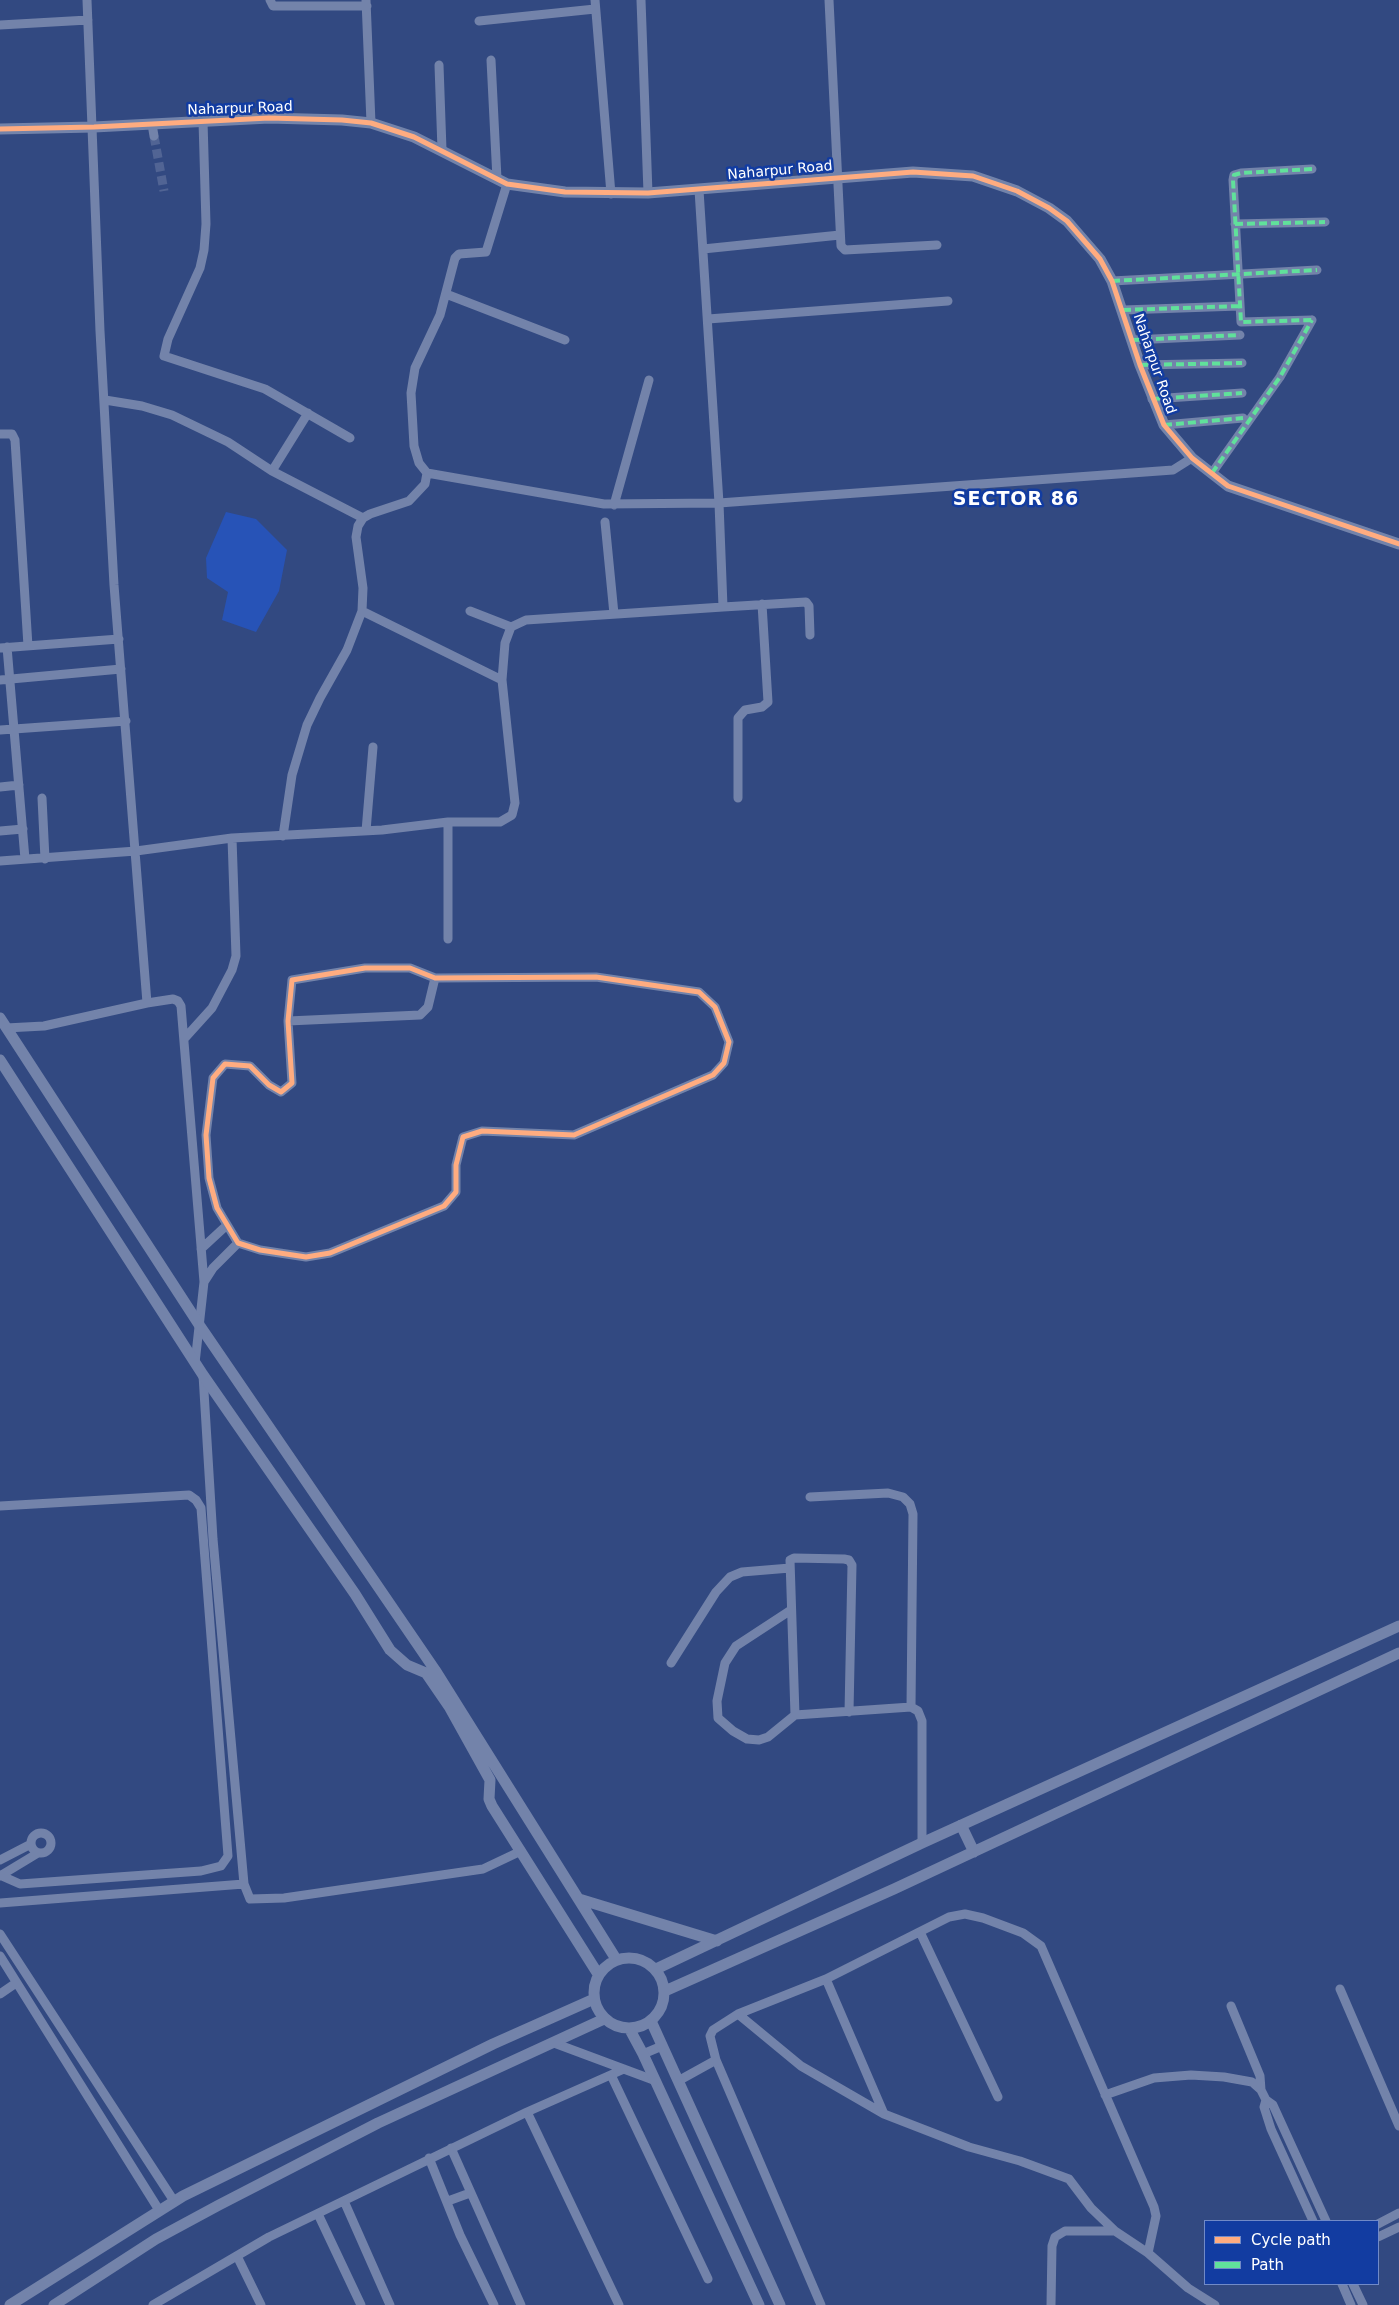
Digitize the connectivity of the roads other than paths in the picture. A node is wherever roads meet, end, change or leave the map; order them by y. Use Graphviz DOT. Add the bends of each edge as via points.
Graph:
graph roads {
  1 [pos="87,0"];
  2 [pos="270,0"];
  3 [pos="641,0"];
  4 [pos="829,0"];
  5 [pos="366,3"];
  6 [pos="595,5"];
  7 [pos="88,20"];
  8 [pos="479,21"];
  9 [pos="0,25"];
  10 [pos="491,60"];
  11 [pos="439,65"];
  12 [pos="203,121"];
  13 [pos="371,123"];
  14 [pos="152,124"];
  15 [pos="94,127"];
  16 [pos="0,129"];
  17 [pos="154,136"];
  18 [pos="442,150"];
  19 [pos="1312,169"];
  20 [pos="836,177"];
  21 [pos="502,181"];
  22 [pos="699,190"];
  23 [pos="648,193"];
  24 [pos="611,194"];
  25 [pos="1325,222"];
  26 [pos="1235,224"];
  27 [pos="840,235"];
  28 [pos="937,245"];
  29 [pos="703,249"];
  30 [pos="1317,270"];
  31 [pos="1238,274"];
  32 [pos="1112,281"];
  33 [pos="446,294"];
  34 [pos="948,301"];
  35 [pos="1239,306"];
  36 [pos="1123,310"];
  37 [pos="708,319"];
  38 [pos="1240,335"];
  39 [pos="565,340"];
  40 [pos="1132,340"];
  41 [pos="1242,363"];
  42 [pos="1140,365"];
  43 [pos="649,380"];
  44 [pos="1242,394"];
  45 [pos="105,400"];
  46 [pos="1152,400"];
  47 [pos="308,414"];
  48 [pos="1243,418"];
  49 [pos="1164,425"];
  50 [pos="0,434"];
  51 [pos="350,438"];
  52 [pos="1192,458"];
  53 [pos="272,472"];
  54 [pos="428,473"];
  55 [pos="1212,473"];
  56 [pos="719,503"];
  57 [pos="614,505"];
  58 [pos="363,518"];
  59 [pos="605,522"];
  60 [pos="1399,544"];
  61 [pos="762,604"];
  62 [pos="723,607"];
  63 [pos="362,611"];
  64 [pos="470,611"];
  65 [pos="614,614"];
  66 [pos="511,626"];
  67 [pos="810,635"];
  68 [pos="119,640"];
  69 [pos="28,646"];
  70 [pos="4,647"];
  71 [pos="121,669"];
  72 [pos="11,679"];
  73 [pos="0,680"];
  74 [pos="502,680"];
  75 [pos="126,722"];
  76 [pos="15,729"];
  77 [pos="0,730"];
  78 [pos="373,747"];
  79 [pos="19,785"];
  80 [pos="0,787"];
  81 [pos="42,798"];
  82 [pos="738,798"];
  83 [pos="448,822"];
  84 [pos="23,829"];
  85 [pos="0,831"];
  86 [pos="366,831"];
  87 [pos="283,836"];
  88 [pos="232,838"];
  89 [pos="136,851"];
  90 [pos="25,859"];
  91 [pos="45,859"];
  92 [pos="0,861"];
  93 [pos="448,939"];
  94 [pos="435,978"];
  95 [pos="146,1003"];
  96 [pos="288,1021"];
  97 [pos="3,1023"];
  98 [pos="184,1039"];
  99 [pos="0,1060"];
  100 [pos="227,1225"];
  101 [pos="238,1243"];
  102 [pos="201,1249"];
  103 [pos="204,1282"];
  104 [pos="200,1326"];
  105 [pos="195,1363"];
  106 [pos="203,1375"];
  107 [pos="810,1497"];
  108 [pos="0,1506"];
  109 [pos="790,1568"];
  110 [pos="792,1610"];
  111 [pos="1399,1626"];
  112 [pos="1399,1653"];
  113 [pos="671,1663"];
  114 [pos="911,1707"];
  115 [pos="849,1712"];
  116 [pos="795,1715"];
  117 [pos="961,1826"];
  118 [pos="922,1843"];
  119 [pos="31,1844"];
  120 [pos="521,1850"];
  121 [pos="974,1852"];
  122 [pos="38,1853"];
  123 [pos="0,1860"];
  124 [pos="0,1875"];
  125 [pos="244,1884"];
  126 [pos="578,1899"];
  127 [pos="0,1903"];
  128 [pos="920,1932"];
  129 [pos="0,1934"];
  130 [pos="717,1940"];
  131 [pos="0,1956"];
  132 [pos="616,1959"];
  133 [pos="656,1970"];
  134 [pos="4,1971"];
  135 [pos="598,1974"];
  136 [pos="826,1979"];
  137 [pos="16,1983"];
  138 [pos="1340,1989"];
  139 [pos="665,1991"];
  140 [pos="0,1994"];
  141 [pos="594,2000"];
  142 [pos="1230,2006"];
  143 [pos="738,2014"];
  144 [pos="604,2019"];
  145 [pos="651,2021"];
  146 [pos="629,2028"];
  147 [pos="554,2043"];
  148 [pos="662,2046"];
  149 [pos="643,2054"];
  150 [pos="716,2060"];
  151 [pos="624,2069"];
  152 [pos="611,2075"];
  153 [pos="656,2081"];
  154 [pos="678,2081"];
  155 [pos="1261,2090"];
  156 [pos="1105,2095"];
  157 [pos="998,2097"];
  158 [pos="1266,2100"];
  159 [pos="527,2112"];
  160 [pos="884,2114"];
  161 [pos="1399,2126"];
  162 [pos="451,2148"];
  163 [pos="429,2158"];
  164 [pos="470,2193"];
  165 [pos="174,2201"];
  166 [pos="344,2201"];
  167 [pos="448,2202"];
  168 [pos="159,2210"];
  169 [pos="1399,2213"];
  170 [pos="318,2214"];
  171 [pos="1313,2220"];
  172 [pos="1326,2220"];
  173 [pos="1379,2223"];
  174 [pos="1399,2227"];
  175 [pos="1115,2230"];
  176 [pos="1379,2237"];
  177 [pos="1148,2253"];
  178 [pos="237,2256"];
  179 [pos="708,2279"];
  180 [pos="1342,2285"];
  181 [pos="1353,2285"];
  182 [pos="167,2296"];
  183 [pos="10,2305"];
  184 [pos="54,2305"];
  185 [pos="153,2305"];
  186 [pos="171,2305"];
  187 [pos="261,2305"];
  188 [pos="361,2305"];
  189 [pos="390,2305"];
  190 [pos="494,2305"];
  191 [pos="521,2305"];
  192 [pos="619,2305"];
  193 [pos="759,2305"];
  194 [pos="780,2305"];
  195 [pos="820,2305"];
  196 [pos="1051,2305"];
  197 [pos="1215,2305"];
  198 [pos="1351,2305"];
  199 [pos="1363,2305"];
  1 -- 7 [label="street"];
  2 -- 5 [label="street" via="272,6"];
  3 -- 23 [label="street"];
  4 -- 20 [label="street"];
  5 -- 13 [label="street"];
  6 -- 8 [label="street"];
  6 -- 24 [label="street"];
  7 -- 9 [label="street"];
  7 -- 15 [label="street"];
  10 -- 21 [label="street"];
  11 -- 18 [label="street"];
  12 -- 13 [label="street, Naharpur Road" via="303,118"];
  12 -- 14 [label="street, Naharpur Road"];
  12 -- 47 [label="street" via="206,238 203,259 168,339 164,356 265,389"];
  13 -- 18 [label="street, Naharpur Road"];
  14 -- 15 [label="street, Naharpur Road"];
  14 -- 17 [label="street"];
  15 -- 16 [label="street, Naharpur Road"];
  15 -- 45 [label="street"];
  18 -- 21 [label="street, Naharpur Road"];
  19 -- 26 [label="street" via="1234,175"];
  20 -- 22 [label="street, Naharpur Road"];
  20 -- 27 [label="street"];
  20 -- 32 [label="street, Naharpur Road" via="946,173 973,176 1017,191 1067,221 1100,259"];
  21 -- 24 [label="street, Naharpur Road" via="539,190"];
  21 -- 33 [label="street" via="489,248 481,254 456,256"];
  22 -- 23 [label="street, Naharpur Road"];
  22 -- 29 [label="street"];
  23 -- 24 [label="street, Naharpur Road"];
  25 -- 26 [label="street"];
  26 -- 31 [label="street"];
  27 -- 28 [label="street" via="841,246 845,250"];
  27 -- 29 [label="street"];
  29 -- 37 [label="street"];
  30 -- 31 [label="street"];
  31 -- 32 [label="street"];
  31 -- 35 [label="street"];
  32 -- 36 [label="street, Naharpur Road"];
  33 -- 39 [label="street"];
  33 -- 54 [label="street" via="412,380 414,446 419,462"];
  34 -- 37 [label="street"];
  35 -- 36 [label="street"];
  35 -- 55 [label="street" via="1240,322 1312,320 1280,377"];
  36 -- 40 [label="street, Naharpur Road"];
  37 -- 56 [label="street"];
  38 -- 40 [label="street"];
  40 -- 42 [label="street, Naharpur Road"];
  41 -- 42 [label="street"];
  42 -- 46 [label="street, Naharpur Road"];
  43 -- 57 [label="street"];
  44 -- 46 [label="street"];
  45 -- 53 [label="street" via="172,415 228,442"];
  45 -- 68 [label="street"];
  46 -- 49 [label="street, Naharpur Road"];
  47 -- 51 [label="street"];
  47 -- 53 [label="street"];
  48 -- 49 [label="street"];
  49 -- 52 [label="street, Naharpur Road"];
  50 -- 69 [label="street" via="12,434 15,440"];
  52 -- 55 [label="street, Naharpur Road"];
  52 -- 56 [label="street" via="1173,470"];
  53 -- 58 [label="street"];
  54 -- 57 [label="street"];
  54 -- 58 [label="street" via="425,484 409,501"];
  55 -- 60 [label="street, Naharpur Road" via="1228,486"];
  56 -- 57 [label="street"];
  56 -- 62 [label="street"];
  58 -- 63 [label="street" via="356,536 363,588"];
  59 -- 65 [label="street"];
  61 -- 62 [label="street"];
  61 -- 67 [label="street" via="806,602"];
  61 -- 82 [label="street" via="768,702 762,707 745,710 738,718"];
  62 -- 65 [label="street"];
  63 -- 74 [label="street"];
  63 -- 87 [label="street" via="347,650 307,726 292,775"];
  64 -- 66 [label="street"];
  65 -- 66 [label="street" via="526,620"];
  66 -- 74 [label="street" via="505,642"];
  68 -- 69 [label="street"];
  68 -- 71 [label="street"];
  69 -- 70 [label="street"];
  70 -- 72 [label="street"];
  71 -- 72 [label="street"];
  71 -- 75 [label="street"];
  72 -- 73 [label="street"];
  72 -- 76 [label="street"];
  74 -- 83 [label="street" via="515,803 512,815 500,822"];
  75 -- 76 [label="street"];
  75 -- 89 [label="street"];
  76 -- 77 [label="street"];
  76 -- 79 [label="street"];
  78 -- 86 [label="street"];
  79 -- 80 [label="street"];
  79 -- 84 [label="street"];
  81 -- 91 [label="street"];
  83 -- 86 [label="street"];
  83 -- 93 [label="street"];
  84 -- 85 [label="street"];
  84 -- 90 [label="street"];
  86 -- 87 [label="street"];
  87 -- 88 [label="street"];
  88 -- 89 [label="street"];
  88 -- 98 [label="street" via="236,956 212,1008"];
  89 -- 91 [label="street"];
  89 -- 95 [label="street"];
  90 -- 91 [label="street"];
  90 -- 92 [label="street"];
  94 -- 96 [label="street" via="428,1007 420,1015"];
  94 -- 96 [label="street" via="410,968 365,968 292,980"];
  94 -- 101 [label="street" via="596,977 699,992 715,1007 729,1042 724,1063 713,1076 574,1135 482,1132 463,1136 456,1164 456,1192 444,1206 330,1253 306,1257"];
  95 -- 97 [label="street" via="44,1026"];
  95 -- 98 [label="street" via="178,1001"];
  96 -- 100 [label="street" via="292,1083 281,1092 268,1085 250,1066 225,1064 213,1078 206,1135 209,1178 217,1208"];
  97 -- 104 [label="street"];
  98 -- 102 [label="street"];
  99 -- 105 [label="street"];
  100 -- 101 [label="street"];
  100 -- 102 [label="street"];
  101 -- 103 [label="street"];
  102 -- 103 [label="street"];
  103 -- 104 [label="street"];
  104 -- 105 [label="street"];
  104 -- 126 [label="street" via="436,1670"];
  105 -- 106 [label="street"];
  106 -- 120 [label="street" via="355,1594 390,1650 407,1665 426,1673 450,1708 490,1780 492,1806"];
  106 -- 125 [label="street" via="213,1539"];
  107 -- 114 [label="street" via="888,1493 903,1497 910,1504 913,1514"];
  108 -- 124 [label="street" via="189,1495 196,1500 201,1508 228,1856 222,1866 201,1871 20,1884"];
  109 -- 110 [label="street"];
  109 -- 113 [label="street" via="742,1572 730,1577 716,1592"];
  109 -- 115 [label="street" via="790,1560 794,1558 844,1559 852,1565"];
  110 -- 116 [label="street"];
  110 -- 116 [label="street" via="736,1646 725,1663 717,1701 718,1718 747,1739 768,1737"];
  111 -- 117 [label="street"];
  112 -- 121 [label="street"];
  114 -- 115 [label="street"];
  114 -- 118 [label="street" via="918,1711 922,1721"];
  115 -- 116 [label="street"];
  117 -- 118 [label="street"];
  117 -- 121 [label="street"];
  118 -- 130 [label="street"];
  119 -- 122 [label="street"];
  119 -- 122 [label="street" via="38,1834 49,1839 49,1848"];
  119 -- 123 [label="street"];
  120 -- 125 [label="street" via="483,1869 284,1898 253,1900 247,1896"];
  120 -- 135 [label="street"];
  121 -- 139 [label="street"];
  122 -- 124 [label="street"];
  125 -- 127 [label="street"];
  126 -- 130 [label="street"];
  126 -- 132 [label="street"];
  128 -- 136 [label="street"];
  128 -- 156 [label="street" via="949,1917 965,1914 983,1918 1035,1940 1041,1946"];
  128 -- 157 [label="street"];
  129 -- 165 [label="street"];
  130 -- 133 [label="street"];
  131 -- 134 [label="street"];
  132 -- 133 [label="street" via="638,1958"];
  132 -- 135 [label="street"];
  133 -- 139 [label="street"];
  134 -- 137 [label="street"];
  135 -- 141 [label="street"];
  136 -- 143 [label="street"];
  136 -- 160 [label="street"];
  137 -- 140 [label="street"];
  137 -- 168 [label="street"];
  138 -- 161 [label="street"];
  139 -- 145 [label="street" via="661,2008"];
  141 -- 144 [label="street"];
  141 -- 165 [label="street" via="493,2044"];
  142 -- 155 [label="street" via="1260,2076"];
  143 -- 150 [label="street" via="713,2030 710,2036"];
  143 -- 160 [label="street" via="801,2066"];
  144 -- 146 [label="street"];
  144 -- 147 [label="street"];
  145 -- 146 [label="street"];
  145 -- 148 [label="street"];
  146 -- 149 [label="street"];
  147 -- 151 [label="street"];
  147 -- 184 [label="street" via="378,2123 218,2205 156,2239"];
  148 -- 149 [label="street"];
  148 -- 154 [label="street"];
  149 -- 153 [label="street"];
  150 -- 154 [label="street"];
  150 -- 195 [label="street"];
  151 -- 152 [label="street"];
  151 -- 153 [label="street"];
  152 -- 159 [label="street"];
  152 -- 179 [label="street"];
  153 -- 193 [label="street"];
  154 -- 194 [label="street"];
  155 -- 156 [label="street" via="1252,2082 1243,2080 1177,2076 1138,2082"];
  155 -- 158 [label="street"];
  156 -- 177 [label="street" via="1154,2207 1156,2216"];
  158 -- 171 [label="street" via="1264,2107 1271,2129"];
  158 -- 172 [label="street" via="1274,2105"];
  159 -- 162 [label="street"];
  159 -- 192 [label="street"];
  160 -- 175 [label="street" via="969,2147 1069,2179 1091,2208"];
  162 -- 163 [label="street"];
  162 -- 164 [label="street"];
  163 -- 166 [label="street"];
  163 -- 167 [label="street"];
  164 -- 167 [label="street"];
  164 -- 191 [label="street"];
  165 -- 168 [label="street"];
  166 -- 170 [label="street"];
  166 -- 189 [label="street"];
  167 -- 190 [label="street"];
  168 -- 183 [label="street"];
  169 -- 173 [label="street"];
  170 -- 178 [label="street"];
  170 -- 188 [label="street"];
  174 -- 176 [label="street"];
  175 -- 177 [label="street"];
  175 -- 196 [label="street" via="1065,2231 1055,2237"];
  177 -- 197 [label="street" via="1188,2288"];
  178 -- 182 [label="street"];
  178 -- 187 [label="street"];
  180 -- 198 [label="street"];
  181 -- 199 [label="street"];
  182 -- 185 [label="street"];
  182 -- 186 [label="street"];
}
